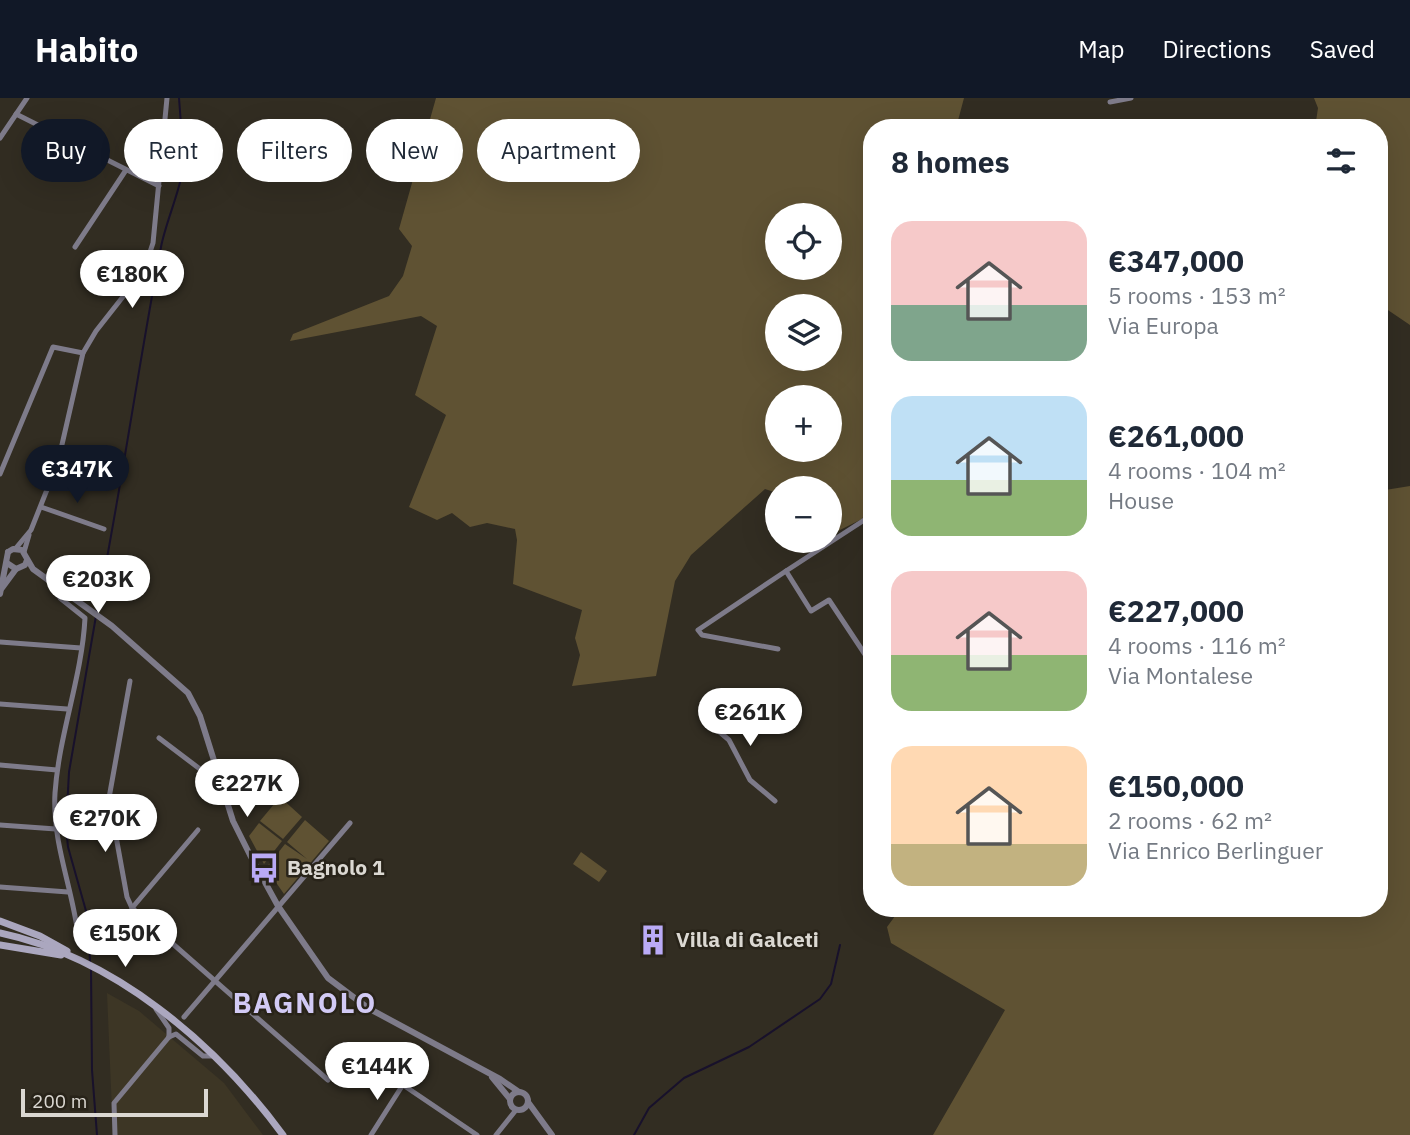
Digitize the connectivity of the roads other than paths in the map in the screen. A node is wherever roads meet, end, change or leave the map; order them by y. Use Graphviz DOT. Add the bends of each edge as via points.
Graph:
graph roads {
  1 [pos="27,98"];
  2 [pos="167,98"];
  3 [pos="1131,98"];
  4 [pos="1110,102"];
  5 [pos="16,114"];
  6 [pos="0,138"];
  7 [pos="124,169"];
  8 [pos="124,173"];
  9 [pos="151,182"];
  10 [pos="159,186"];
  11 [pos="75,247"];
  12 [pos="83,353"];
  13 [pos="0,474"];
  14 [pos="41,507"];
  15 [pos="863,521"];
  16 [pos="104,529"];
  17 [pos="30,532"];
  18 [pos="0,546"];
  19 [pos="16,548"];
  20 [pos="8,552"];
  21 [pos="24,552"];
  22 [pos="27,560"];
  23 [pos="6,563"];
  24 [pos="16,569"];
  25 [pos="786,571"];
  26 [pos="60,590"];
  27 [pos="0,592"];
  28 [pos="0,642"];
  29 [pos="81,648"];
  30 [pos="778,649"];
  31 [pos="863,651"];
  32 [pos="130,681"];
  33 [pos="0,704"];
  34 [pos="67,709"];
  35 [pos="702,717"];
  36 [pos="159,738"];
  37 [pos="0,765"];
  38 [pos="57,770"];
  39 [pos="221,785"];
  40 [pos="775,801"];
  41 [pos="350,823"];
  42 [pos="0,825"];
  43 [pos="56,829"];
  44 [pos="198,830"];
  45 [pos="0,887"];
  46 [pos="68,892"];
  47 [pos="278,906"];
  48 [pos="132,908"];
  49 [pos="0,921"];
  50 [pos="0,933"];
  51 [pos="79,942"];
  52 [pos="0,945"];
  53 [pos="67,955"];
  54 [pos="79,960"];
  55 [pos="215,981"];
  56 [pos="155,1007"];
  57 [pos="184,1017"];
  58 [pos="169,1037"];
  59 [pos="344,1045"];
  60 [pos="212,1056"];
  61 [pos="487,1074"];
  62 [pos="328,1080"];
  63 [pos="404,1083"];
  64 [pos="519,1092"];
  65 [pos="509,1099"];
  66 [pos="528,1102"];
  67 [pos="519,1110"];
  68 [pos="540,1118"];
  69 [pos="115,1135"];
  70 [pos="283,1135"];
  71 [pos="372,1135"];
  72 [pos="477,1135"];
  73 [pos="496,1135"];
  74 [pos="552,1135"];
  1 -- 5 [label="street"];
  2 -- 10 [label="street"];
  3 -- 4 [label="street"];
  5 -- 6 [label="street"];
  5 -- 7 [label="street"];
  8 -- 11 [label="street"];
  9 -- 10 [label="street"];
  10 -- 12 [label="street" via="153,243 144,270"];
  12 -- 13 [label="street" via="53,347"];
  12 -- 14 [label="street" via="58,462"];
  14 -- 16 [label="street"];
  14 -- 17 [label="street"];
  15 -- 25 [label="street"];
  17 -- 19 [label="street"];
  17 -- 21 [label="street"];
  18 -- 20 [label="street"];
  19 -- 20 [label="street"];
  19 -- 21 [label="street"];
  20 -- 23 [label="street"];
  21 -- 22 [label="street"];
  22 -- 24 [label="street"];
  22 -- 26 [label="street"];
  23 -- 24 [label="street"];
  23 -- 27 [label="street"];
  24 -- 27 [label="street"];
  25 -- 30 [label="street" via="698,630 702,635"];
  25 -- 31 [label="street" via="811,611 829,600"];
  26 -- 29 [label="street" via="60,598 85,618"];
  26 -- 39 [label="street" via="141,649 188,693 200,716"];
  28 -- 29 [label="street"];
  29 -- 34 [label="street"];
  32 -- 48 [label="street" via="109,798"];
  33 -- 34 [label="street"];
  34 -- 38 [label="street"];
  35 -- 40 [label="street" via="729,740 750,780"];
  36 -- 39 [label="street"];
  37 -- 38 [label="street"];
  38 -- 43 [label="street"];
  39 -- 47 [label="street" via="233,821"];
  41 -- 47 [label="street"];
  42 -- 43 [label="street"];
  43 -- 46 [label="street"];
  44 -- 48 [label="street"];
  45 -- 46 [label="street"];
  46 -- 51 [label="street"];
  47 -- 55 [label="street"];
  47 -- 61 [label="street" via="322,970 342,990"];
  48 -- 55 [label="street"];
  49 -- 54 [label="main road" via="51,942"];
  50 -- 53 [label="main road"];
  52 -- 53 [label="main road"];
  53 -- 54 [label="main road"];
  54 -- 56 [label="main road"];
  55 -- 57 [label="street"];
  55 -- 62 [label="street"];
  56 -- 58 [label="street" via="169,1028"];
  56 -- 60 [label="main road"];
  58 -- 60 [label="street" via="176,1034 203,1056"];
  58 -- 69 [label="street" via="114,1103"];
  59 -- 63 [label="street"];
  60 -- 70 [label="main road"];
  61 -- 64 [label="street"];
  61 -- 65 [label="street"];
  63 -- 71 [label="street"];
  63 -- 72 [label="street"];
  64 -- 65 [label="street"];
  64 -- 66 [label="street"];
  65 -- 67 [label="street" via="511,1107"];
  66 -- 67 [label="street"];
  66 -- 68 [label="street"];
  67 -- 68 [label="street"];
  67 -- 73 [label="street"];
  68 -- 74 [label="street"];
}
